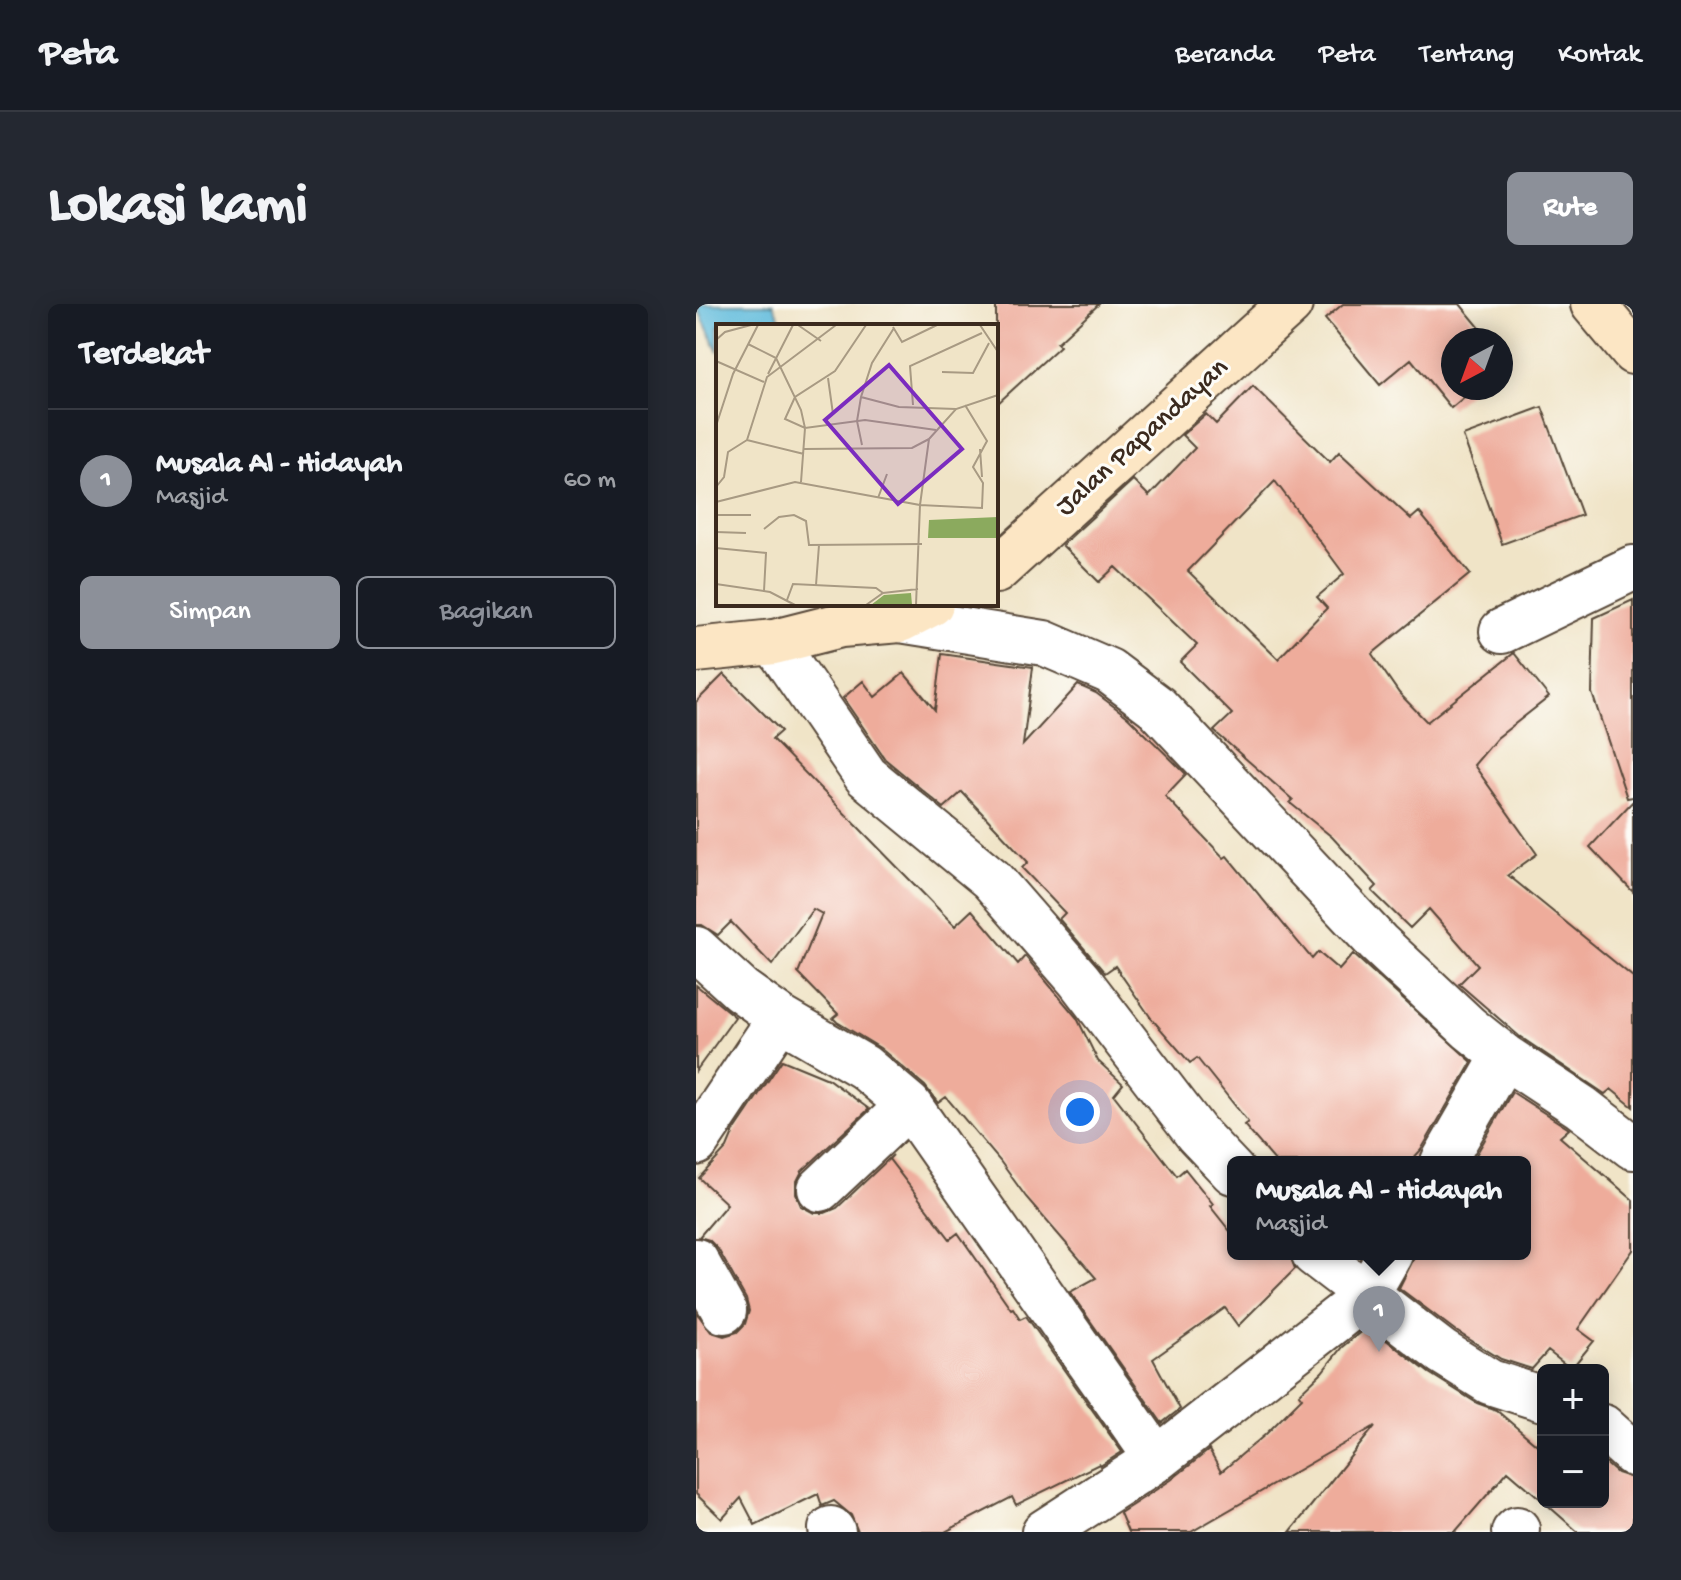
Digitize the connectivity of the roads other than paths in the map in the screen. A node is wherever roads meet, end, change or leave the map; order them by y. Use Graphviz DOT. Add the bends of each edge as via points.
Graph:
graph roads {
  1 [pos="1290,304"];
  2 [pos="1593,304"];
  3 [pos="1633,352"];
  4 [pos="1633,568"];
  5 [pos="998,569"];
  6 [pos="916,612"];
  7 [pos="1502,631"];
  8 [pos="774,642"];
  9 [pos="696,650"];
  10 [pos="696,949"];
  11 [pos="780,1018"];
  12 [pos="1504,1056"];
  13 [pos="909,1105"];
  14 [pos="696,1143"];
  15 [pos="1633,1147"];
  16 [pos="1446,1156"];
  17 [pos="1227,1166"];
  18 [pos="820,1189"];
  19 [pos="1321,1260"];
  20 [pos="1387,1260"];
  21 [pos="696,1261"];
  22 [pos="1366,1296"];
  23 [pos="724,1311"];
  24 [pos="1537,1397"];
  25 [pos="1609,1432"];
  26 [pos="1633,1454"];
  27 [pos="1157,1459"];
  28 [pos="1044,1532"];
  1 -- 5 [label="main road, Jalan Papandayan"];
  2 -- 3 [label="main road"];
  4 -- 7 [label="street"];
  6 -- 8 [label="main road"];
  6 -- 12 [label="street" via="1044,643 1109,671 1157,707 1378,943"];
  8 -- 9 [label="main road"];
  8 -- 17 [label="street" via="866,776 991,879"];
  10 -- 11 [label="street"];
  11 -- 13 [label="street" via="864,1067"];
  11 -- 14 [label="street"];
  12 -- 15 [label="street"];
  12 -- 16 [label="street"];
  13 -- 18 [label="street"];
  13 -- 27 [label="street"];
  19 -- 22 [label="street"];
  20 -- 22 [label="street"];
  21 -- 23 [label="street"];
  22 -- 24 [label="street" via="1490,1382"];
  22 -- 27 [label="street"];
  25 -- 26 [label="street"];
  27 -- 28 [label="street"];
}
